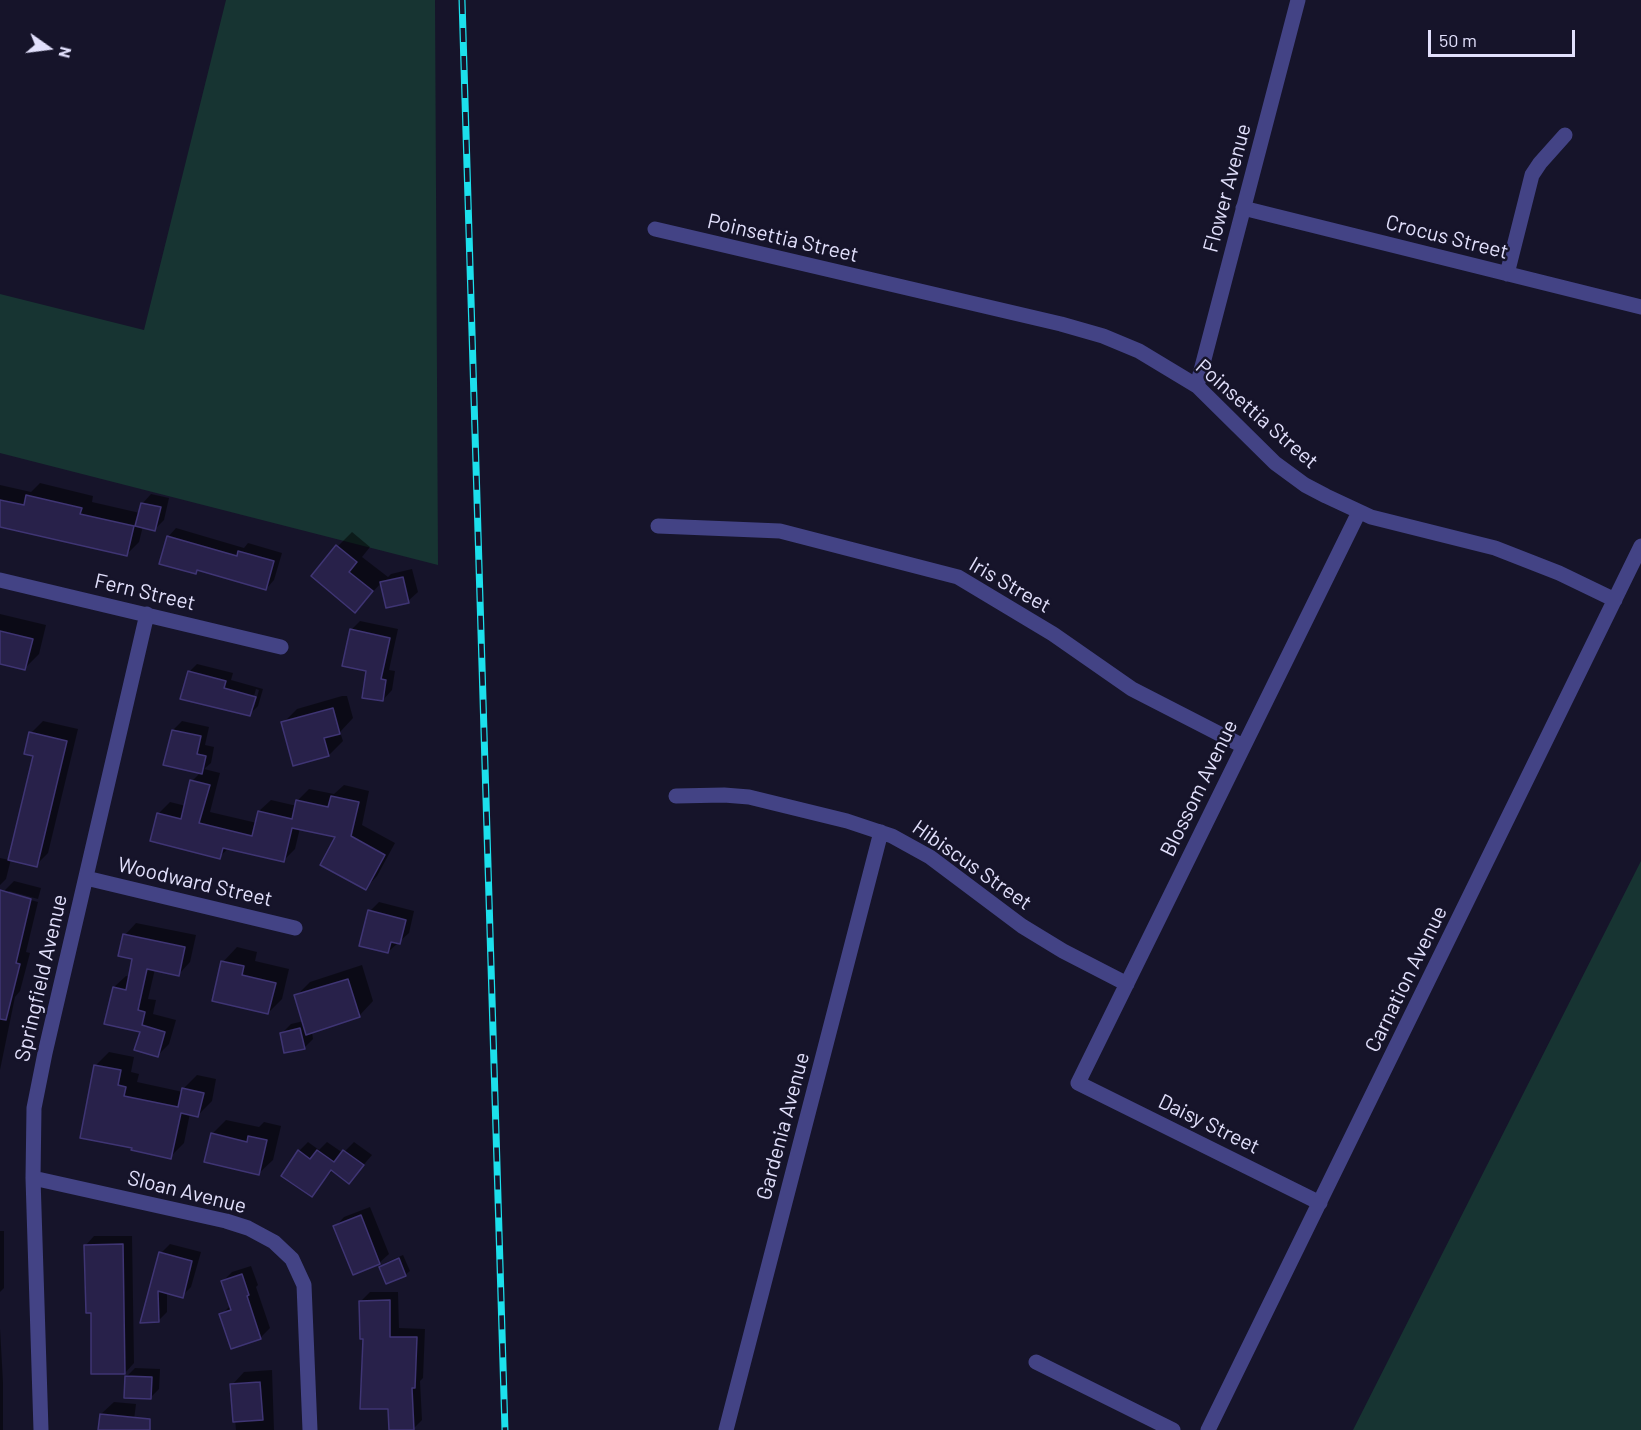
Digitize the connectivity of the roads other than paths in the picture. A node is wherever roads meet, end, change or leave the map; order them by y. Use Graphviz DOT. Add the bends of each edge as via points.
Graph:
graph roads {
  1 [pos="1298,0"];
  2 [pos="1565,135"];
  3 [pos="1243,208"];
  4 [pos="655,229"];
  5 [pos="1507,274"];
  6 [pos="1641,307"];
  7 [pos="1197,387"];
  8 [pos="1359,512"];
  9 [pos="658,526"];
  10 [pos="1641,546"];
  11 [pos="0,580"];
  12 [pos="1615,600"];
  13 [pos="147,614"];
  14 [pos="280,646"];
  15 [pos="1243,746"];
  16 [pos="676,796"];
  17 [pos="881,832"];
  18 [pos="86,878"];
  19 [pos="295,928"];
  20 [pos="1127,984"];
  21 [pos="1078,1083"];
  22 [pos="33,1178"];
  23 [pos="1320,1203"];
  24 [pos="1036,1362"];
  25 [pos="41,1430"];
  26 [pos="310,1430"];
  27 [pos="726,1430"];
  28 [pos="1173,1430"];
  29 [pos="1208,1430"];
  1 -- 3 [label="street, Flower Avenue"];
  2 -- 5 [label="street" via="1533,175"];
  3 -- 5 [label="street, Crocus Street"];
  3 -- 7 [label="street, Flower Avenue"];
  4 -- 7 [label="street, Poinsettia Street" via="1085,331 1139,351"];
  5 -- 6 [label="street, Crocus Street"];
  7 -- 8 [label="street, Poinsettia Street" via="1275,463 1305,485"];
  8 -- 12 [label="street, Poinsettia Street" via="1495,548"];
  8 -- 15 [label="street, Blossom Avenue"];
  9 -- 15 [label="street, Iris Street" via="780,531 958,577 1053,634 1132,689"];
  10 -- 12 [label="street, Carnation Avenue"];
  11 -- 13 [label="street, Fern Street"];
  12 -- 23 [label="street, Carnation Avenue"];
  13 -- 14 [label="street, Fern Street"];
  13 -- 18 [label="street, Springfield Avenue"];
  15 -- 20 [label="street, Blossom Avenue"];
  16 -- 17 [label="street, Hibiscus Street" via="749,796"];
  17 -- 20 [label="street, Hibiscus Street" via="930,857 1032,933"];
  17 -- 27 [label="street, Gardenia Avenue"];
  18 -- 19 [label="street, Woodward Street"];
  18 -- 22 [label="street, Springfield Avenue" via="34,1108"];
  20 -- 21 [label="street, Blossom Avenue"];
  21 -- 23 [label="street, Daisy Street"];
  22 -- 25 [label="street, Springfield Avenue"];
  22 -- 26 [label="street, Sloan Avenue" via="226,1221 274,1242 292,1259 304,1285"];
  23 -- 29 [label="street, Carnation Avenue"];
  24 -- 28 [label="street"];
}
